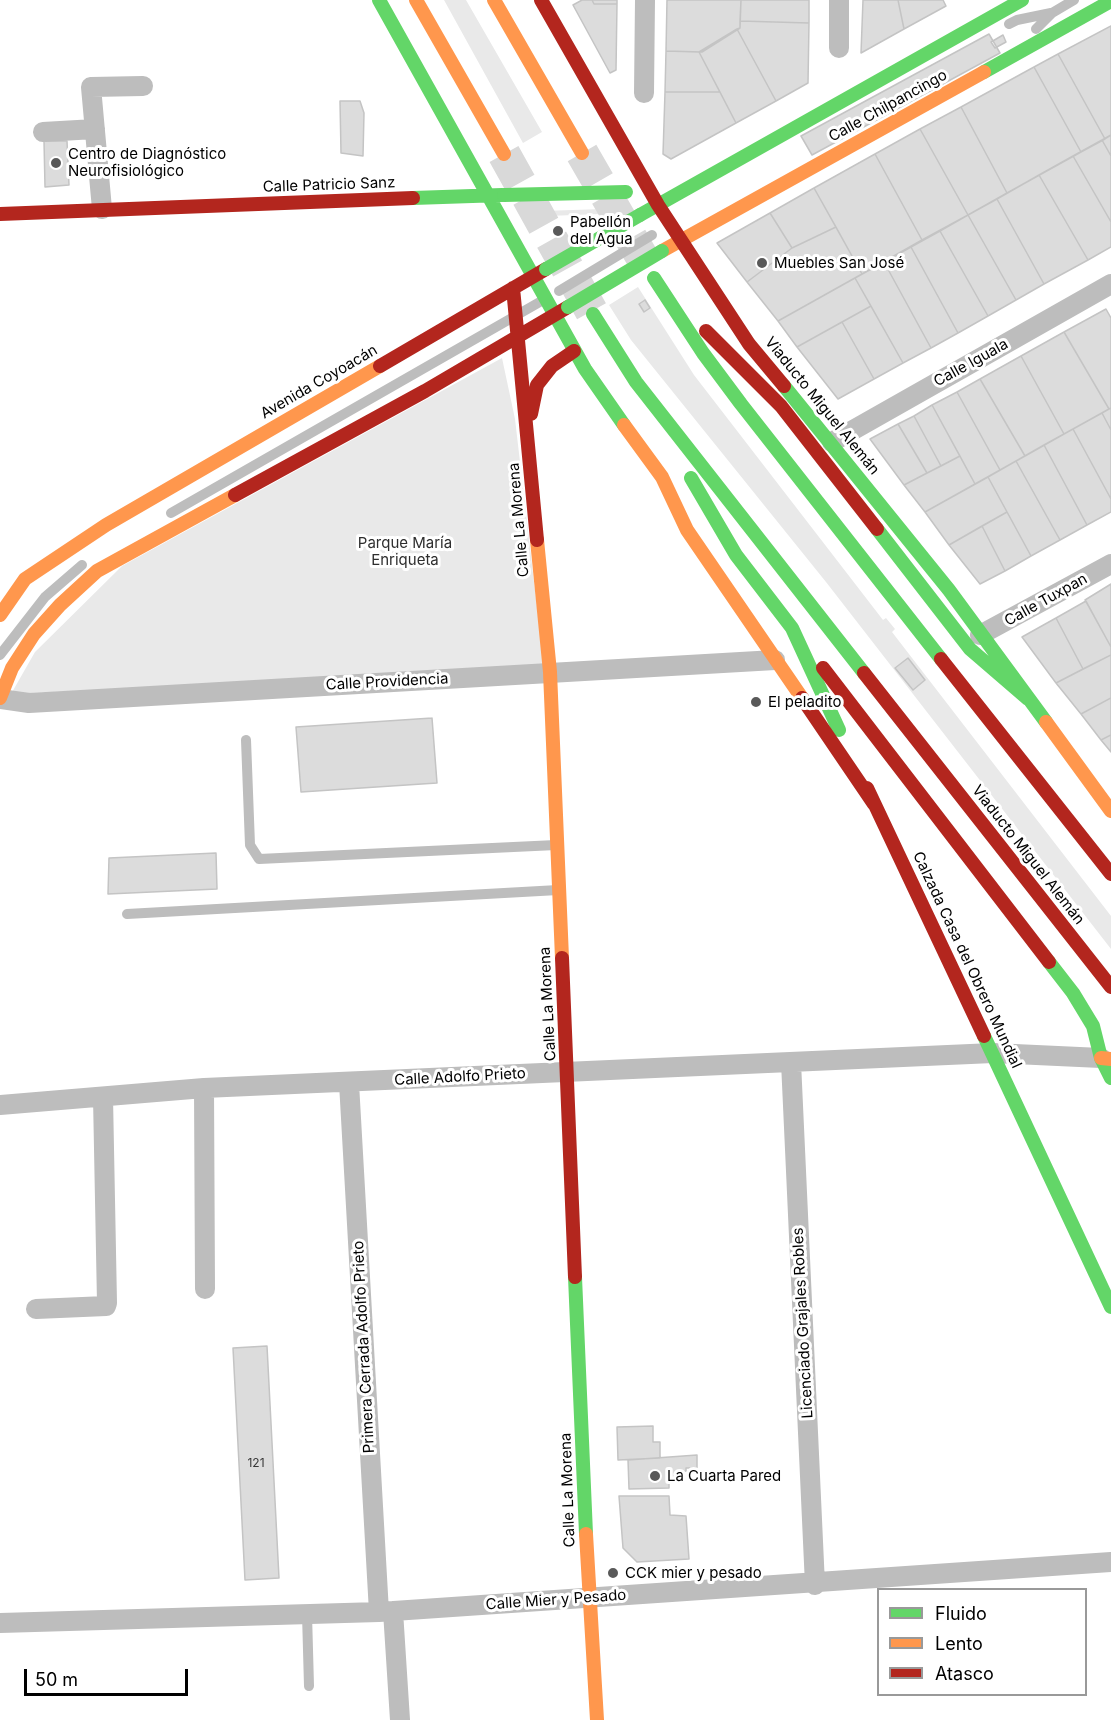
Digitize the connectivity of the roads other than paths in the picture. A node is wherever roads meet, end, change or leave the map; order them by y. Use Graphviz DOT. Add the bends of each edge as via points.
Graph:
graph roads {
  1 [pos="379,0"];
  2 [pos="417,0"];
  3 [pos="494,0"];
  4 [pos="541,0"];
  5 [pos="645,0"];
  6 [pos="839,0"];
  7 [pos="1022,0"];
  8 [pos="1074,0"];
  9 [pos="1111,0"];
  10 [pos="1052,13"];
  11 [pos="996,31"];
  12 [pos="839,48"];
  13 [pos="142,86"];
  14 [pos="645,93"];
  15 [pos="95,129"];
  16 [pos="43,132"];
  17 [pos="781,149"];
  18 [pos="582,153"];
  19 [pos="504,154"];
  20 [pos="486,195"];
  21 [pos="689,200"];
  22 [pos="658,205"];
  23 [pos="102,209"];
  24 [pos="0,214"];
  25 [pos="679,220"];
  26 [pos="681,240"];
  27 [pos="533,277"];
  28 [pos="654,278"];
  29 [pos="1111,284"];
  30 [pos="513,288"];
  31 [pos="545,299"];
  32 [pos="668,300"];
  33 [pos="593,314"];
  34 [pos="554,315"];
  35 [pos="516,317"];
  36 [pos="518,337"];
  37 [pos="574,351"];
  38 [pos="664,419"];
  39 [pos="832,442"];
  40 [pos="528,443"];
  41 [pos="165,516"];
  42 [pos="93,557"];
  43 [pos="1111,564"];
  44 [pos="25,579"];
  45 [pos="0,592"];
  46 [pos="0,615"];
  47 [pos="792,628"];
  48 [pos="980,635"];
  49 [pos="0,655"];
  50 [pos="775,660"];
  51 [pos="550,672"];
  52 [pos="0,698"];
  53 [pos="1028,699"];
  54 [pos="246,740"];
  55 [pos="874,804"];
  56 [pos="1111,810"];
  57 [pos="556,845"];
  58 [pos="1111,874"];
  59 [pos="558,890"];
  60 [pos="127,914"];
  61 [pos="1111,987"];
  62 [pos="993,1053"];
  63 [pos="1106,1059"];
  64 [pos="791,1062"];
  65 [pos="568,1072"];
  66 [pos="1111,1078"];
  67 [pos="349,1083"];
  68 [pos="204,1088"];
  69 [pos="103,1096"];
  70 [pos="0,1105"];
  71 [pos="205,1289"];
  72 [pos="1111,1307"];
  73 [pos="36,1309"];
  74 [pos="1111,1562"];
  75 [pos="814,1585"];
  76 [pos="589,1597"];
  77 [pos="386,1611"];
  78 [pos="308,1614"];
  79 [pos="0,1623"];
  80 [pos="309,1686"];
  81 [pos="400,1720"];
  82 [pos="597,1720"];
  1 -- 20 [label="main road"];
  2 -- 19 [label="main road"];
  3 -- 18 [label="main road"];
  4 -- 22 [label="main road, Viaducto Miguel Alemán"];
  5 -- 14 [label="street"];
  6 -- 12 [label="street"];
  7 -- 22 [label="main road, Calle Chilpancingo"];
  8 -- 10 [label="lane"];
  9 -- 26 [label="main road, Calle Chilpancingo"];
  10 -- 11 [label="lane" via="1017,20"];
  10 -- 25 [label="lane" via="1027,38 700,218"];
  13 -- 15 [label="street" via="92,87"];
  15 -- 16 [label="street"];
  15 -- 23 [label="street"];
  17 -- 21 [label="lane"];
  20 -- 22 [label="main road, Calle Patricio Sanz, bridge" via="626,192"];
  20 -- 23 [label="main road, Calle Patricio Sanz"];
  20 -- 27 [label="main road"];
  22 -- 25 [label="main road, Viaducto Miguel Alemán"];
  22 -- 27 [label="main road, Avenida Coyoacán, bridge"];
  23 -- 24 [label="main road, Calle Patricio Sanz"];
  25 -- 26 [label="main road, Viaducto Miguel Alemán"];
  25 -- 31 [label="lane, bridge"];
  26 -- 34 [label="main road, bridge"];
  26 -- 39 [label="main road, Viaducto Miguel Alemán" via="749,344"];
  27 -- 30 [label="main road, Avenida Coyoacán"];
  27 -- 31 [label="main road"];
  28 -- 32 [label="main road"];
  29 -- 39 [label="street, Calle Iguala"];
  30 -- 35 [label="main road, Calle La Morena"];
  30 -- 44 [label="main road, Avenida Coyoacán" via="106,525"];
  31 -- 34 [label="main road"];
  31 -- 35 [label="lane"];
  32 -- 53 [label="main road" via="724,346 781,406 954,631 988,667"];
  32 -- 58 [label="main road" via="741,404"];
  33 -- 38 [label="main road, Viaducto Miguel Alemán"];
  34 -- 36 [label="main road"];
  34 -- 37 [label="main road"];
  35 -- 36 [label="main road, Calle La Morena"];
  35 -- 41 [label="lane"];
  36 -- 40 [label="main road, Calle La Morena"];
  36 -- 52 [label="main road" via="97,571 34,634 12,668"];
  37 -- 40 [label="main road" via="552,366 537,385"];
  37 -- 50 [label="main road" via="647,453 687,530"];
  38 -- 47 [label="main road" via="723,536"];
  38 -- 61 [label="main road, Viaducto Miguel Alemán"];
  39 -- 48 [label="main road, Viaducto Miguel Alemán"];
  40 -- 51 [label="main road, Calle La Morena"];
  42 -- 49 [label="lane" via="45,597"];
  43 -- 48 [label="street, Calle Tuxpan"];
  44 -- 45 [label="main road, Avenida Coyoacán"];
  44 -- 46 [label="main road"];
  47 -- 55 [label="main road, Calzada Casa del Obrero Mundial"];
  47 -- 63 [label="main road" via="1073,993"];
  48 -- 53 [label="main road, Viaducto Miguel Alemán"];
  50 -- 51 [label="street, Calle Providencia"];
  50 -- 55 [label="main road"];
  51 -- 52 [label="street, Calle Providencia" via="30,703"];
  51 -- 57 [label="main road, Calle La Morena"];
  53 -- 56 [label="main road, Viaducto Miguel Alemán"];
  54 -- 57 [label="lane" via="250,845 259,859"];
  55 -- 62 [label="main road, Calzada Casa del Obrero Mundial"];
  57 -- 59 [label="main road, Calle La Morena"];
  59 -- 60 [label="lane"];
  59 -- 65 [label="main road, Calle La Morena"];
  62 -- 63 [label="street, Calle Adolfo Prieto"];
  62 -- 64 [label="street, Calle Adolfo Prieto"];
  62 -- 72 [label="main road, Calzada Casa del Obrero Mundial"];
  63 -- 66 [label="main road"];
  64 -- 65 [label="street, Calle Adolfo Prieto"];
  64 -- 75 [label="street, Licenciado Grajales Robles"];
  65 -- 67 [label="street, Calle Adolfo Prieto"];
  65 -- 76 [label="main road, Calle La Morena"];
  67 -- 68 [label="street, Calle Adolfo Prieto"];
  67 -- 77 [label="street, Primera Cerrada Adolfo Prieto"];
  68 -- 69 [label="street, Calle Adolfo Prieto"];
  68 -- 71 [label="street"];
  69 -- 70 [label="street, Calle Adolfo Prieto"];
  69 -- 73 [label="street" via="107,1303"];
  74 -- 75 [label="street, Calle Mier y Pesado"];
  75 -- 76 [label="street, Calle Mier y Pesado"];
  76 -- 77 [label="street, Calle Mier y Pesado"];
  76 -- 82 [label="main road, Calle La Morena"];
  77 -- 78 [label="street, Calle Mier y Pesado"];
  77 -- 81 [label="street, Primera Cerrada Adolfo Prieto"];
  78 -- 79 [label="street, Calle Mier y Pesado"];
  78 -- 80 [label="lane"];
}
